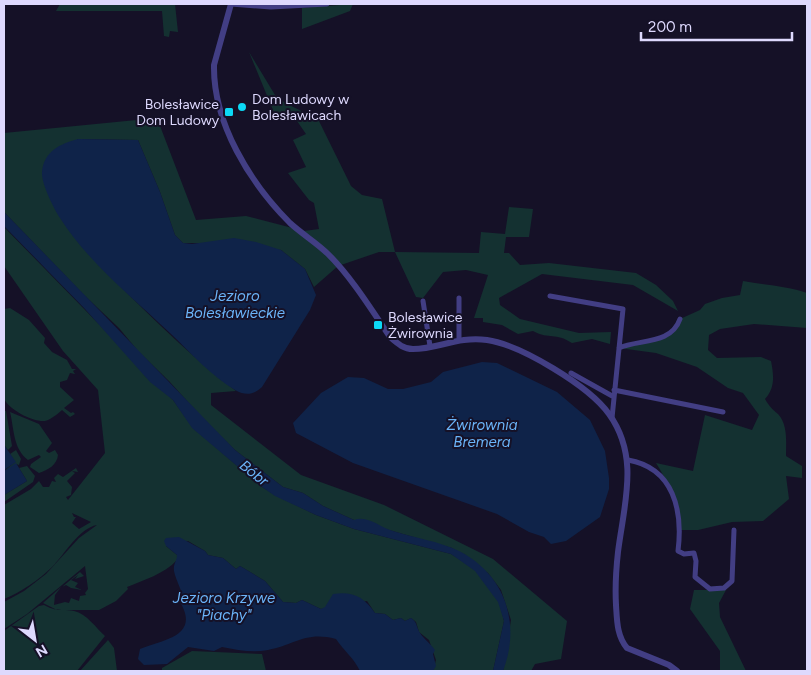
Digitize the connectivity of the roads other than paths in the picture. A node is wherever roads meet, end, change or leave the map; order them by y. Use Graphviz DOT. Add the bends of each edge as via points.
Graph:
graph roads {
  1 [pos="231,4"];
  2 [pos="326,4"];
  3 [pos="550,296"];
  4 [pos="459,298"];
  5 [pos="423,301"];
  6 [pos="680,319"];
  7 [pos="459,340"];
  8 [pos="430,346"];
  9 [pos="619,348"];
  10 [pos="570,372"];
  11 [pos="614,390"];
  12 [pos="614,397"];
  13 [pos="723,412"];
  14 [pos="612,418"];
  15 [pos="628,460"];
  16 [pos="734,530"];
  17 [pos="677,671"];
  1 -- 2 [label="street" via="271,7"];
  1 -- 8 [label="street" via="214,65 214,78 224,121 240,155 270,201 297,230 328,254 395,341 412,349"];
  3 -- 9 [label="street" via="623,309"];
  4 -- 7 [label="street"];
  5 -- 8 [label="street"];
  6 -- 9 [label="street" via="674,329 658,340"];
  7 -- 8 [label="street"];
  7 -- 14 [label="street" via="489,340 514,349 578,384"];
  9 -- 11 [label="street"];
  10 -- 12 [label="street"];
  11 -- 12 [label="street"];
  11 -- 13 [label="street"];
  12 -- 14 [label="street"];
  14 -- 15 [label="street"];
  15 -- 16 [label="street" via="652,467 662,476 680,521 678,551 694,554 695,577 710,589 724,588 732,581"];
  15 -- 17 [label="street" via="628,499 616,576 618,630 627,648"];
}
